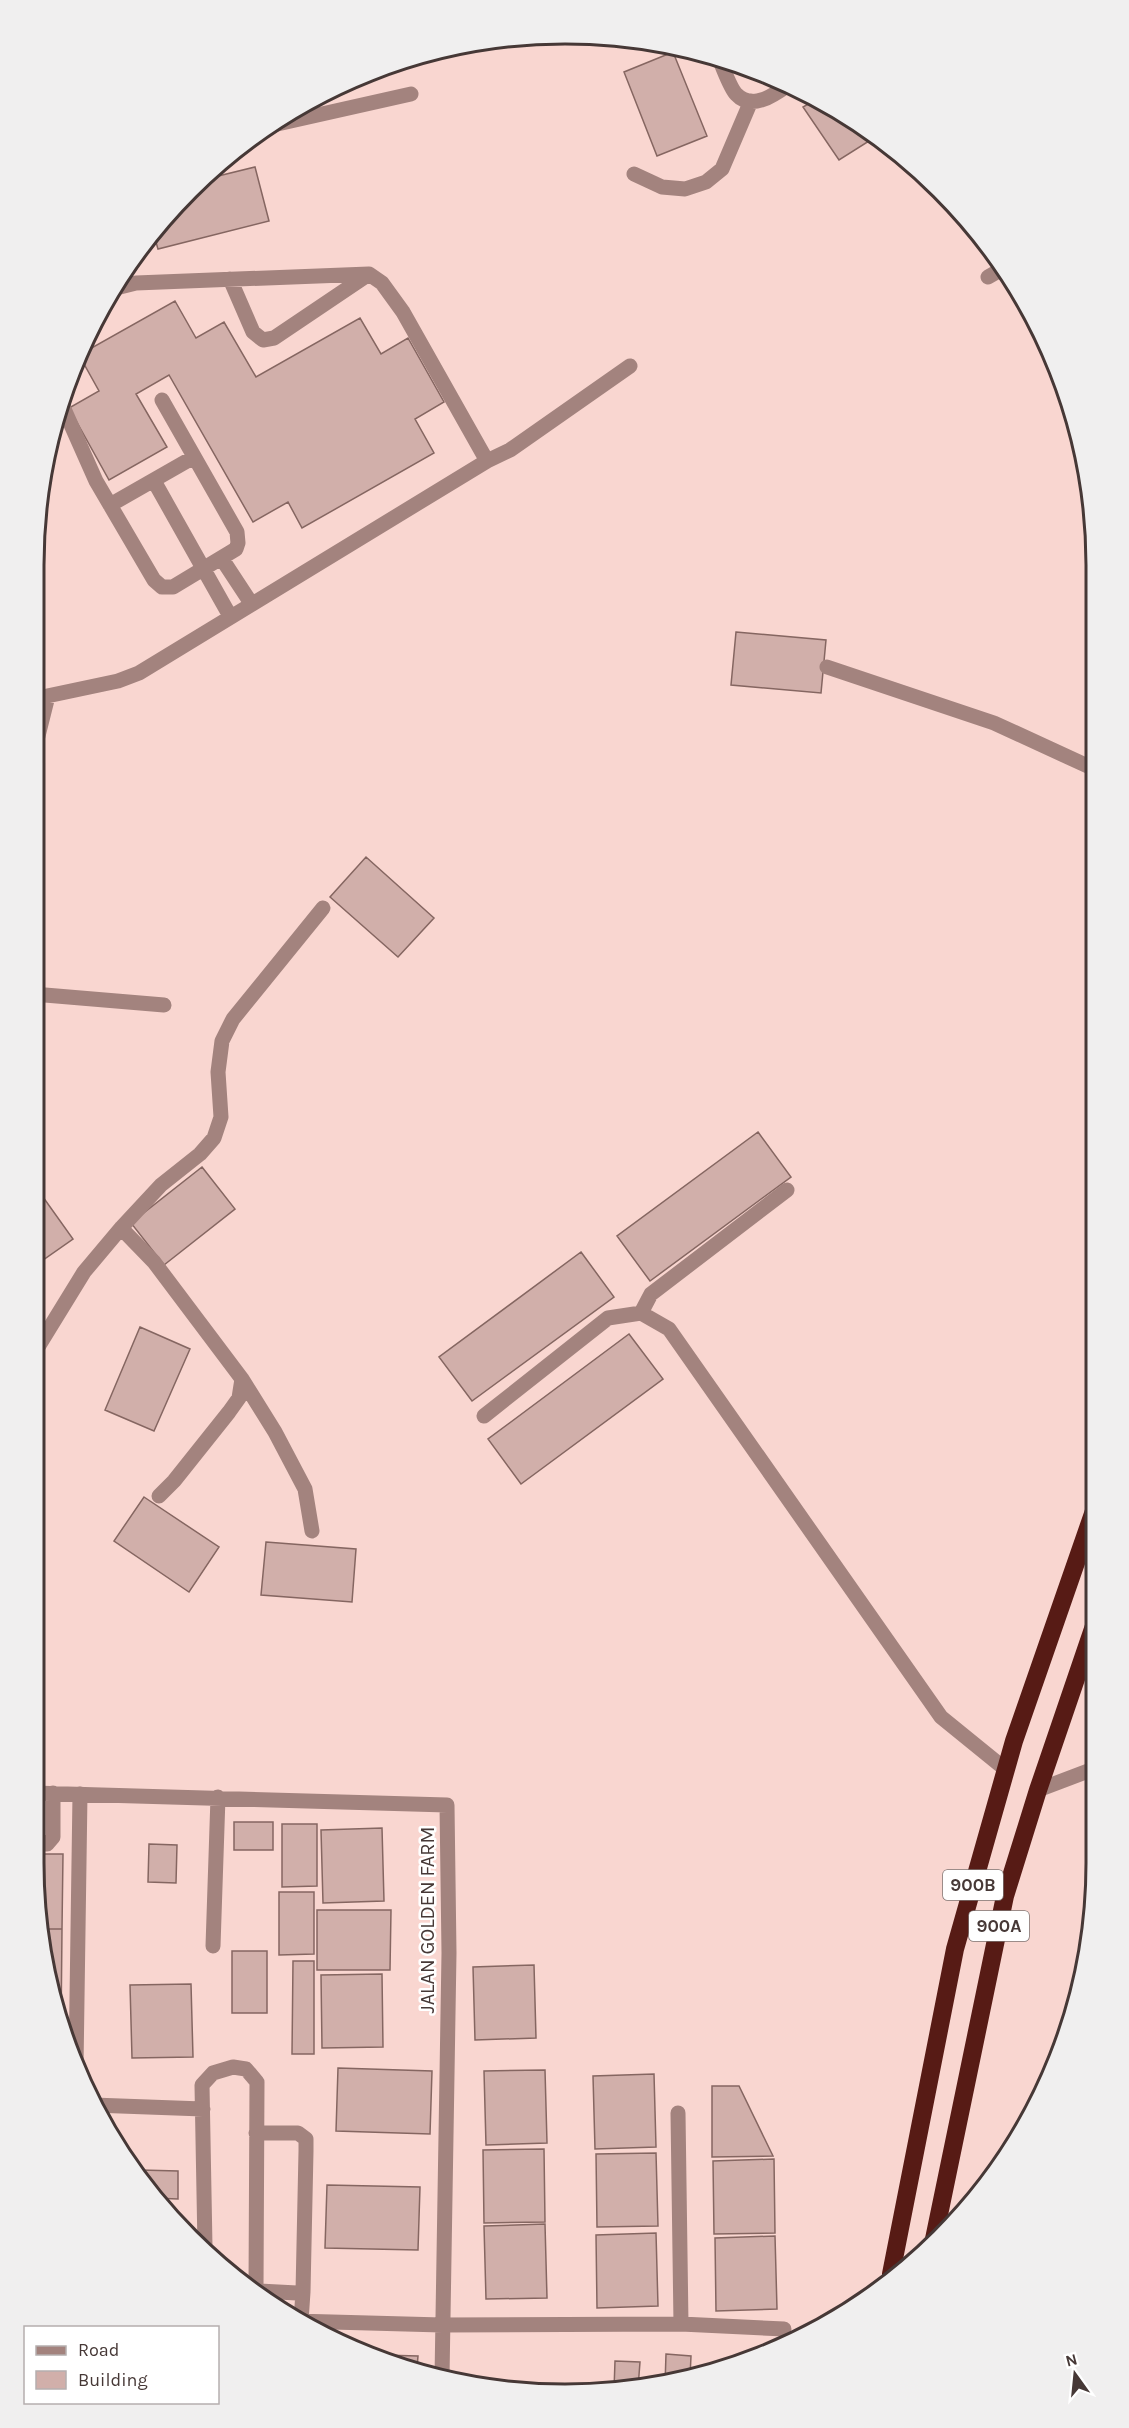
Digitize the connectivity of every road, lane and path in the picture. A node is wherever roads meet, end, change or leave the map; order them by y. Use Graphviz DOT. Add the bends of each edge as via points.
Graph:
graph roads {
  1 [pos="724,68"];
  2 [pos="780,90"];
  3 [pos="411,94"];
  4 [pos="751,102"];
  5 [pos="291,121"];
  6 [pos="634,174"];
  7 [pos="996,272"];
  8 [pos="369,274"];
  9 [pos="988,277"];
  10 [pos="230,279"];
  11 [pos="124,286"];
  12 [pos="630,366"];
  13 [pos="162,400"];
  14 [pos="66,414"];
  15 [pos="195,457"];
  16 [pos="487,461"];
  17 [pos="154,481"];
  18 [pos="110,505"];
  19 [pos="222,559"];
  20 [pos="203,570"];
  21 [pos="251,603"];
  22 [pos="230,616"];
  23 [pos="827,668"];
  24 [pos="44,697"];
  25 [pos="1086,765"];
  26 [pos="323,908"];
  27 [pos="44,995"];
  28 [pos="164,1005"];
  29 [pos="787,1191"];
  30 [pos="121,1227"];
  31 [pos="641,1313"];
  32 [pos="44,1337"];
  33 [pos="242,1379"];
  34 [pos="484,1416"];
  35 [pos="159,1496"];
  36 [pos="312,1531"];
  37 [pos="1086,1533"];
  38 [pos="1086,1649"];
  39 [pos="1005,1769"];
  40 [pos="1086,1772"];
  41 [pos="1038,1790"];
  42 [pos="44,1793"];
  43 [pos="52,1793"];
  44 [pos="80,1794"];
  45 [pos="218,1797"];
  46 [pos="44,1844"];
  47 [pos="213,1946"];
  48 [pos="76,2045"];
  49 [pos="103,2105"];
  50 [pos="204,2109"];
  51 [pos="678,2113"];
  52 [pos="256,2133"];
  53 [pos="936,2229"];
  54 [pos="205,2240"];
  55 [pos="892,2268"];
  56 [pos="257,2284"];
  57 [pos="266,2291"];
  58 [pos="303,2292"];
  59 [pos="300,2312"];
  60 [pos="316,2322"];
  61 [pos="681,2324"];
  62 [pos="442,2325"];
  63 [pos="784,2329"];
  64 [pos="442,2370"];
  1 -- 4 [label="street" via="736,94"];
  2 -- 4 [label="street" via="767,99"];
  3 -- 5 [label="street"];
  4 -- 6 [label="street" via="722,169 706,182 685,189 662,187"];
  7 -- 9 [label="street"];
  8 -- 10 [label="street"];
  8 -- 10 [label="street" via="274,338 263,340 253,332"];
  8 -- 16 [label="street" via="382,283 403,312"];
  10 -- 11 [label="street"];
  12 -- 16 [label="street" via="510,450"];
  13 -- 15 [label="street"];
  14 -- 18 [label="street"];
  15 -- 17 [label="street"];
  15 -- 19 [label="street" via="237,532 236,549"];
  16 -- 21 [label="street"];
  17 -- 18 [label="street"];
  17 -- 20 [label="street"];
  18 -- 20 [label="street" via="154,580 162,587 173,586"];
  19 -- 20 [label="street"];
  19 -- 21 [label="street"];
  20 -- 22 [label="street"];
  21 -- 22 [label="street"];
  22 -- 24 [label="street" via="139,673"];
  23 -- 25 [label="street" via="994,723"];
  26 -- 30 [label="street" via="233,1019 222,1041 218,1072 222,1117 214,1138"];
  27 -- 28 [label="street"];
  29 -- 31 [label="street" via="651,1294"];
  30 -- 32 [label="street" via="84,1272"];
  30 -- 33 [label="street" via="154,1262"];
  31 -- 34 [label="street" via="608,1318"];
  31 -- 39 [label="street" via="669,1329 941,1717"];
  33 -- 35 [label="street" via="239,1398"];
  33 -- 36 [label="street" via="305,1489"];
  37 -- 39 [label="highway, 900B"];
  38 -- 41 [label="highway, 900A"];
  39 -- 55 [label="highway, 900B" via="955,1949"];
  40 -- 41 [label="street"];
  41 -- 53 [label="highway, 900A" via="1005,1896"];
  42 -- 43 [label="street, JALAN GOLDEN FARM"];
  43 -- 44 [label="street, JALAN GOLDEN FARM"];
  43 -- 46 [label="street" via="53,1837"];
  44 -- 45 [label="street, JALAN GOLDEN FARM"];
  44 -- 48 [label="street"];
  45 -- 47 [label="street"];
  45 -- 62 [label="street, JALAN GOLDEN FARM" via="447,1805 449,1953"];
  49 -- 50 [label="street"];
  50 -- 52 [label="street" via="202,2085 213,2073 233,2067 246,2069 257,2082"];
  50 -- 54 [label="street"];
  51 -- 61 [label="street"];
  52 -- 56 [label="street"];
  52 -- 58 [label="street" via="298,2133 306,2139"];
  57 -- 58 [label="street"];
  58 -- 59 [label="street"];
  60 -- 62 [label="street"];
  61 -- 62 [label="street"];
  61 -- 63 [label="street"];
  62 -- 64 [label="street, JALAN GOLDEN FARM"];
}
